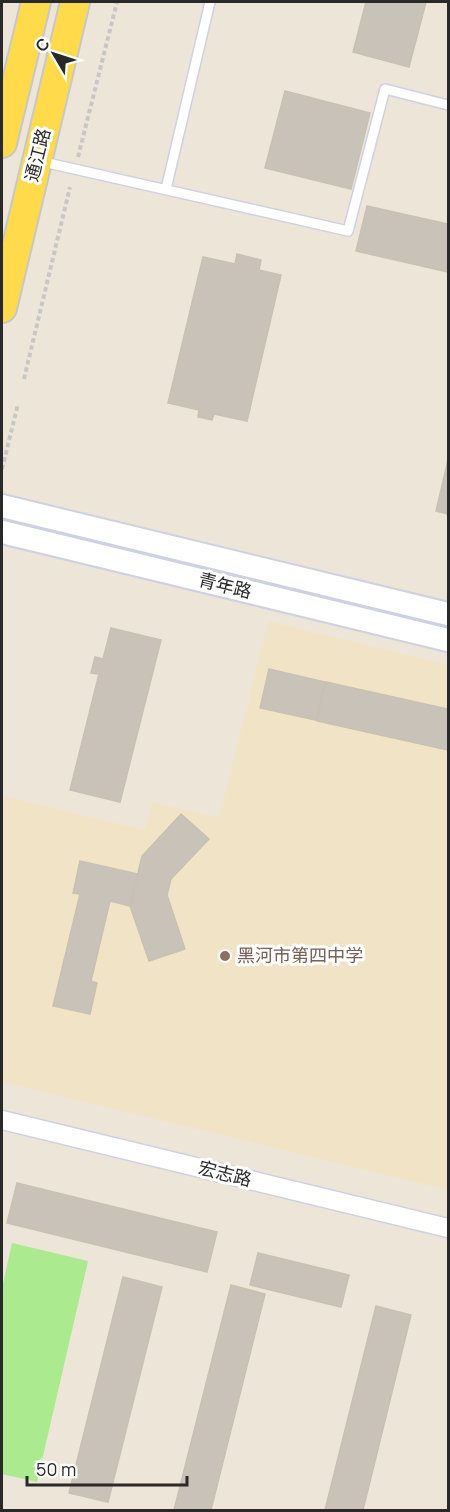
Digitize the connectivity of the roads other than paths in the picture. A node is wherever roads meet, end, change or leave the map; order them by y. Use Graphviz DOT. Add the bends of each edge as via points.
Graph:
graph roads {
  1 [pos="36,2"];
  2 [pos="75,2"];
  3 [pos="210,2"];
  4 [pos="448,105"];
  5 [pos="2,143"];
  6 [pos="36,161"];
  7 [pos="166,189"];
  8 [pos="2,308"];
  9 [pos="2,506"];
  10 [pos="2,532"];
  11 [pos="448,614"];
  12 [pos="448,640"];
  13 [pos="2,1120"];
  14 [pos="448,1228"];
  1 -- 5 [label="main road"];
  2 -- 6 [label="main road, 通江路"];
  3 -- 7 [label="lane"];
  4 -- 7 [label="lane" via="385,89 348,231"];
  6 -- 7 [label="lane"];
  6 -- 8 [label="main road, 通江路"];
  9 -- 11 [label="street, 青年路"];
  10 -- 12 [label="street, 青年路"];
  13 -- 14 [label="street, 宏志路"];
}
